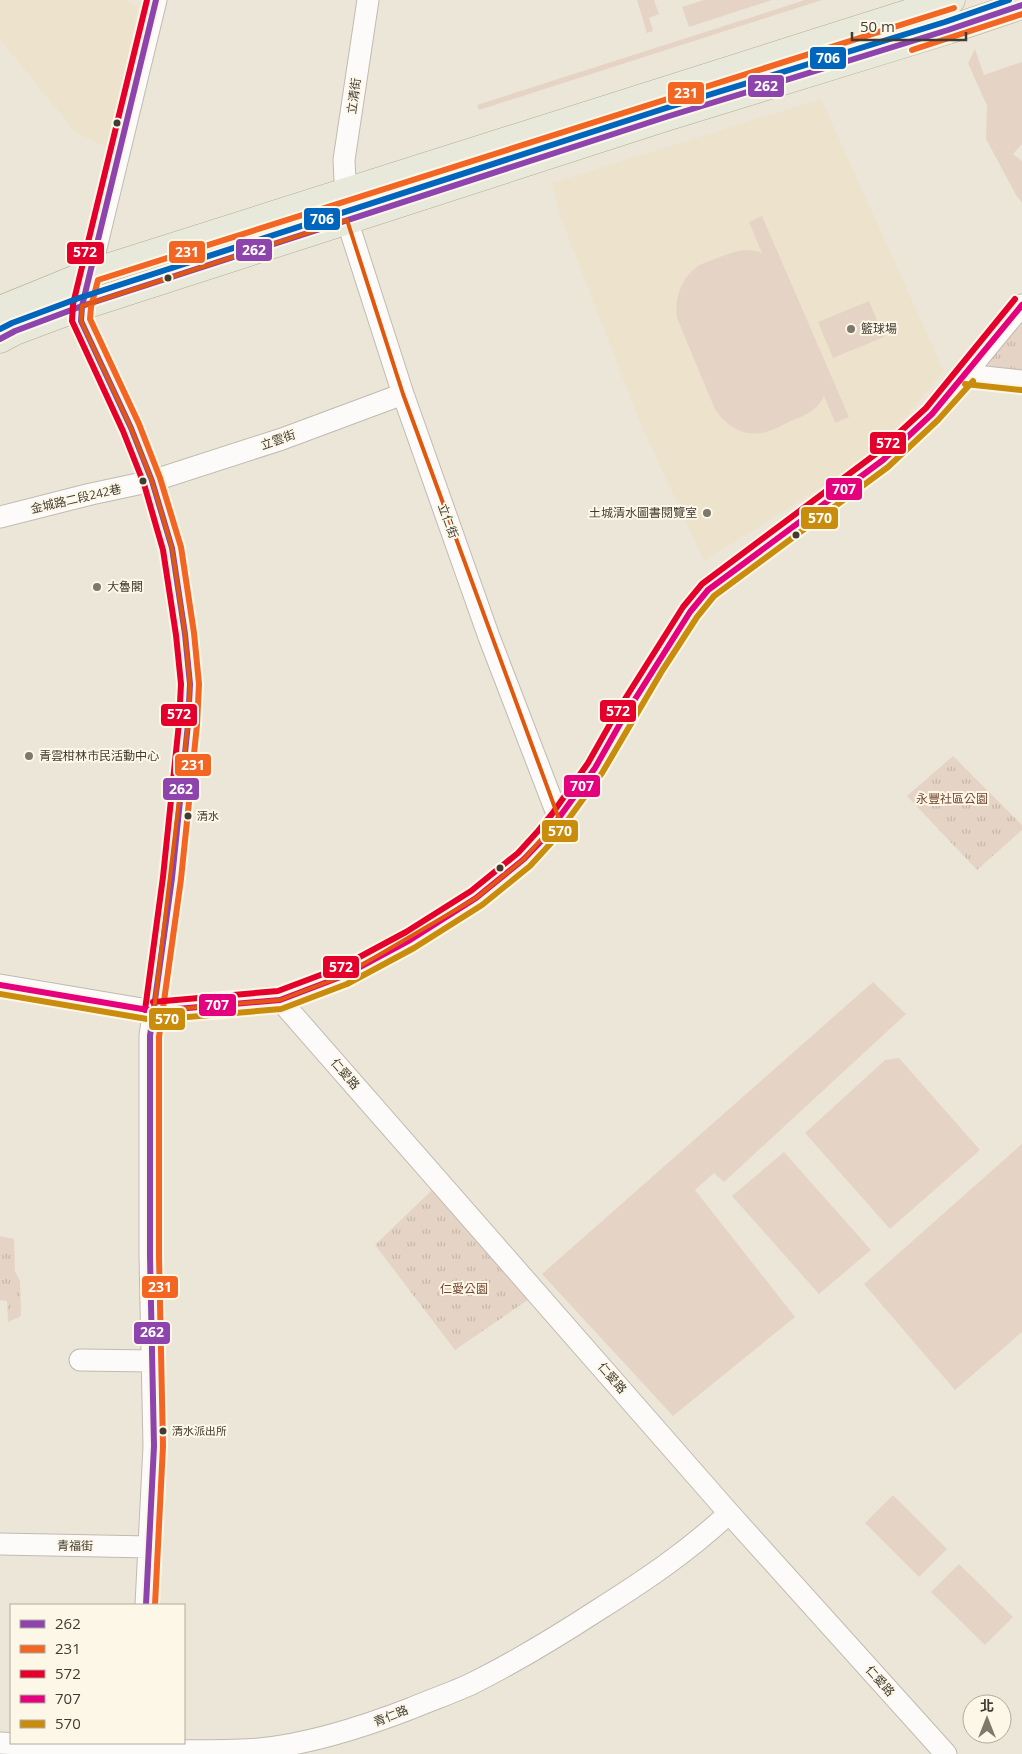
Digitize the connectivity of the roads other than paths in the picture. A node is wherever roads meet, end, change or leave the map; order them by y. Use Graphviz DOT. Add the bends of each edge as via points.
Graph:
graph roads {
  1 [pos="156,0"];
  2 [pos="368,0"];
  3 [pos="951,0"];
  4 [pos="1022,5"];
  5 [pos="345,192"];
  6 [pos="347,220"];
  7 [pos="91,273"];
  8 [pos="1022,305"];
  9 [pos="82,306"];
  10 [pos="0,310"];
  11 [pos="0,339"];
  12 [pos="966,375"];
  13 [pos="1022,380"];
  14 [pos="403,394"];
  15 [pos="152,481"];
  16 [pos="0,517"];
  17 [pos="559,818"];
  18 [pos="0,985"];
  19 [pos="280,1000"];
  20 [pos="154,1011"];
  21 [pos="80,1360"];
  22 [pos="153,1361"];
  23 [pos="729,1513"];
  24 [pos="0,1544"];
  25 [pos="150,1548"];
  26 [pos="146,1604"];
  27 [pos="0,1744"];
  28 [pos="139,1749"];
  29 [pos="946,1754"];
  1 -- 7 [label="street"];
  2 -- 5 [label="street, 立清街" via="344,160"];
  3 -- 5 [label="main road"];
  4 -- 6 [label="main road"];
  5 -- 6 [label="street, 立清街"];
  5 -- 7 [label="main road"];
  6 -- 9 [label="main road"];
  6 -- 14 [label="street, 立仁街"];
  7 -- 9 [label="street"];
  7 -- 10 [label="main road"];
  8 -- 12 [label="street"];
  9 -- 11 [label="main road"];
  9 -- 15 [label="street" via="81,321"];
  12 -- 13 [label="street"];
  12 -- 17 [label="street" via="932,414 883,460 708,590 690,612 595,768"];
  14 -- 15 [label="street, 立雲街" via="282,439"];
  14 -- 17 [label="street, 立仁街" via="492,645"];
  15 -- 16 [label="street, 金城路二段242巷"];
  15 -- 20 [label="street" via="172,548 190,684 172,878"];
  17 -- 19 [label="street" via="524,859 476,898 410,940 343,976"];
  18 -- 20 [label="street"];
  19 -- 20 [label="street"];
  19 -- 23 [label="street, 仁愛路"];
  20 -- 22 [label="street" via="150,1036"];
  21 -- 22 [label="street"];
  22 -- 25 [label="street"];
  23 -- 28 [label="street, 青仁路" via="669,1563 565,1632 472,1683 368,1725 312,1740 252,1749 206,1752"];
  23 -- 29 [label="street, 仁愛路"];
  24 -- 25 [label="street, 青福街"];
  25 -- 26 [label="street"];
  27 -- 28 [label="street, 青仁路"];
}
